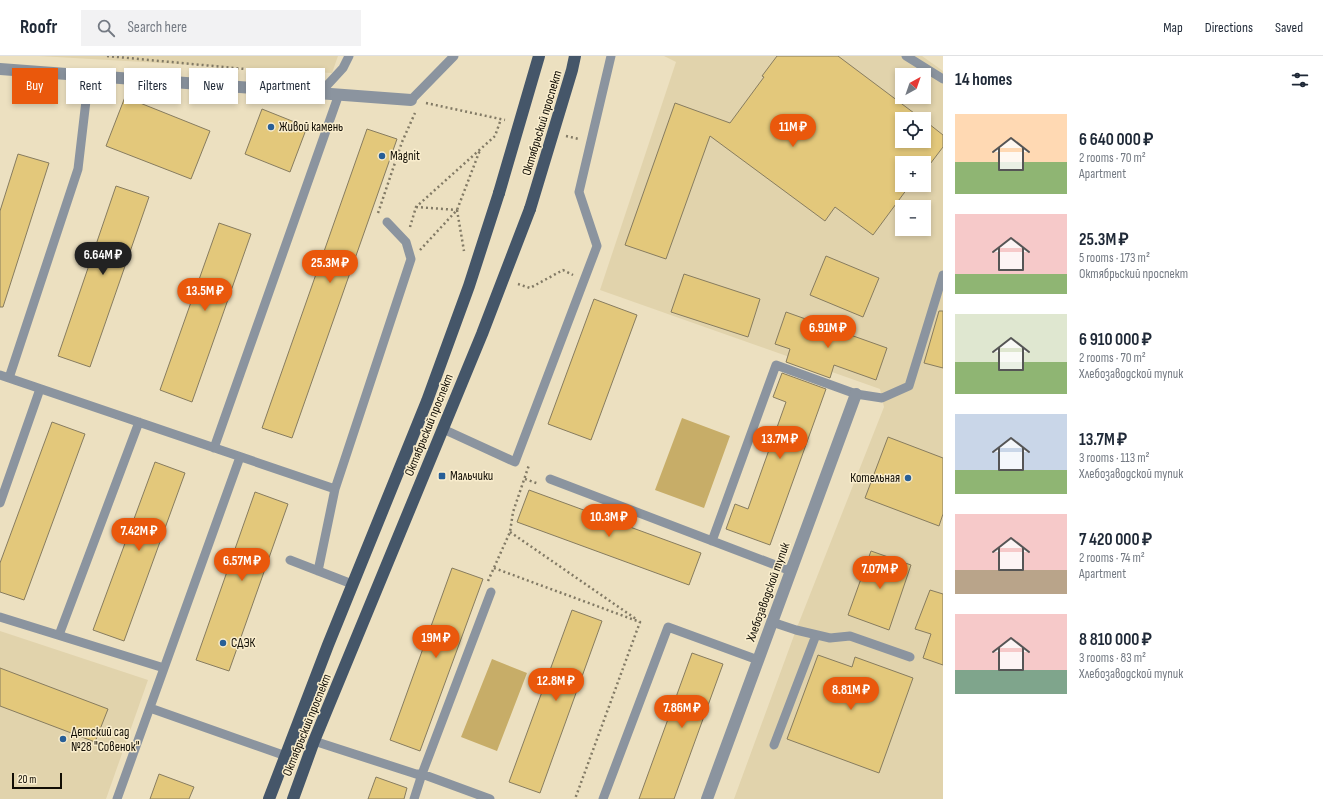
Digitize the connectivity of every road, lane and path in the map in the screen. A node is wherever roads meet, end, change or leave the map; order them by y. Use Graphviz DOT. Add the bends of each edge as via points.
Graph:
graph roads {
  1 [pos="107,56"];
  2 [pos="350,56"];
  3 [pos="454,56"];
  4 [pos="540,56"];
  5 [pos="575,56"];
  6 [pos="611,56"];
  7 [pos="906,56"];
  8 [pos="0,69"];
  9 [pos="66,73"];
  10 [pos="116,77"];
  11 [pos="334,78"];
  12 [pos="943,79"];
  13 [pos="246,87"];
  14 [pos="325,88"];
  15 [pos="325,93"];
  16 [pos="339,94"];
  17 [pos="416,101"];
  18 [pos="86,104"];
  19 [pos="480,149"];
  20 [pos="416,207"];
  21 [pos="457,210"];
  22 [pos="387,222"];
  23 [pos="406,242"];
  24 [pos="464,251"];
  25 [pos="411,259"];
  26 [pos="563,270"];
  27 [pos="943,274"];
  28 [pos="518,284"];
  29 [pos="0,375"];
  30 [pos="9,378"];
  31 [pos="40,389"];
  32 [pos="856,394"];
  33 [pos="139,422"];
  34 [pos="443,429"];
  35 [pos="214,448"];
  36 [pos="240,457"];
  37 [pos="530,464"];
  38 [pos="550,479"];
  39 [pos="335,489"];
  40 [pos="0,503"];
  41 [pos="510,532"];
  42 [pos="712,541"];
  43 [pos="290,560"];
  44 [pos="494,568"];
  45 [pos="318,571"];
  46 [pos="791,571"];
  47 [pos="487,583"];
  48 [pos="352,584"];
  49 [pos="491,592"];
  50 [pos="0,617"];
  51 [pos="640,622"];
  52 [pos="772,622"];
  53 [pos="59,635"];
  54 [pos="816,635"];
  55 [pos="910,657"];
  56 [pos="758,660"];
  57 [pos="164,668"];
  58 [pos="150,708"];
  59 [pos="314,742"];
  60 [pos="774,745"];
  61 [pos="286,756"];
  62 [pos="422,774"];
  63 [pos="117,799"];
  64 [pos="269,799"];
  65 [pos="293,799"];
  66 [pos="414,799"];
  67 [pos="490,799"];
  68 [pos="575,799"];
  69 [pos="603,799"];
  70 [pos="707,799"];
  1 -- 11 [label="path"];
  2 -- 11 [label="lane"];
  3 -- 17 [label="lane"];
  4 -- 48 [label="main road, Октябрьский проспект, bridge" via="469,286 427,401"];
  5 -- 34 [label="main road, Октябрьский проспект, bridge" via="530,208"];
  6 -- 34 [label="lane" via="579,192 596,246 515,462"];
  7 -- 12 [label="lane"];
  8 -- 9 [label="street"];
  10 -- 13 [label="street"];
  11 -- 14 [label="lane"];
  15 -- 16 [label="street"];
  16 -- 17 [label="street"];
  16 -- 35 [label="lane"];
  17 -- 19 [label="path" via="501,119 495,136"];
  17 -- 22 [label="path" via="378,214"];
  18 -- 30 [label="lane" via="78,169"];
  19 -- 20 [label="path"];
  19 -- 21 [label="path"];
  20 -- 21 [label="path"];
  20 -- 23 [label="path"];
  21 -- 24 [label="path"];
  21 -- 25 [label="path"];
  22 -- 23 [label="lane"];
  23 -- 25 [label="lane"];
  25 -- 39 [label="lane"];
  26 -- 28 [label="path" via="530,288"];
  27 -- 32 [label="lane" via="909,386 882,398"];
  29 -- 30 [label="lane"];
  30 -- 31 [label="lane"];
  31 -- 33 [label="lane"];
  31 -- 40 [label="lane"];
  32 -- 42 [label="lane" via="776,365"];
  32 -- 46 [label="street, Хлебозаводской тупик"];
  33 -- 35 [label="lane"];
  33 -- 53 [label="lane"];
  34 -- 59 [label="main road, Октябрьский проспект"];
  35 -- 36 [label="lane"];
  36 -- 39 [label="lane"];
  36 -- 57 [label="lane"];
  37 -- 41 [label="path" via="513,512"];
  38 -- 42 [label="lane"];
  39 -- 45 [label="lane"];
  41 -- 44 [label="path"];
  41 -- 51 [label="path"];
  42 -- 46 [label="lane"];
  43 -- 45 [label="lane"];
  44 -- 47 [label="path"];
  44 -- 51 [label="path"];
  45 -- 48 [label="lane"];
  46 -- 52 [label="street, Хлебозаводской тупик"];
  48 -- 61 [label="main road, Октябрьский проспект"];
  49 -- 62 [label="lane"];
  50 -- 53 [label="lane"];
  51 -- 68 [label="path"];
  52 -- 54 [label="lane"];
  52 -- 56 [label="street, Хлебозаводской тупик"];
  53 -- 57 [label="lane"];
  54 -- 55 [label="lane" via="830,638 850,636"];
  54 -- 60 [label="lane"];
  56 -- 69 [label="lane" via="668,627"];
  56 -- 70 [label="street, Хлебозаводской тупик"];
  57 -- 58 [label="lane"];
  58 -- 61 [label="lane"];
  58 -- 63 [label="lane"];
  59 -- 62 [label="lane"];
  59 -- 65 [label="main road, Октябрьский проспект"];
  61 -- 64 [label="main road, Октябрьский проспект"];
  62 -- 66 [label="lane"];
  62 -- 67 [label="lane"];
}
